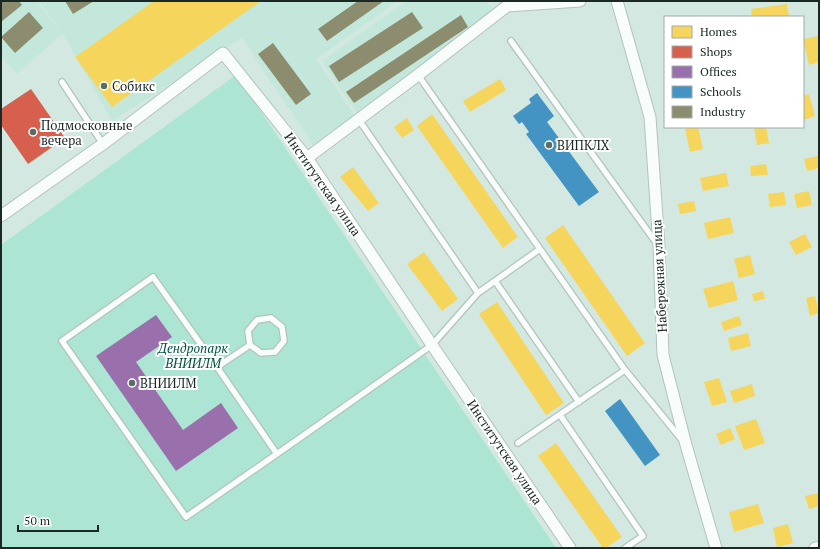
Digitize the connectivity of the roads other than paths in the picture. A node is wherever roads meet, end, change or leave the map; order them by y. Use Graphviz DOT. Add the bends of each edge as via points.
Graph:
graph roads {
  1 [pos="580,1"];
  2 [pos="617,1"];
  3 [pos="504,3"];
  4 [pos="511,42"];
  5 [pos="418,75"];
  6 [pos="62,82"];
  7 [pos="359,120"];
  8 [pos="103,144"];
  9 [pos="308,158"];
  10 [pos="1,216"];
  11 [pos="659,247"];
  12 [pos="540,249"];
  13 [pos="495,281"];
  14 [pos="478,293"];
  15 [pos="250,345"];
  16 [pos="432,345"];
  17 [pos="217,366"];
  18 [pos="625,370"];
  19 [pos="579,402"];
  20 [pos="560,415"];
  21 [pos="518,443"];
  22 [pos="686,445"];
  23 [pos="277,454"];
  24 [pos="819,547"];
  25 [pos="570,548"];
  26 [pos="625,548"];
  27 [pos="716,548"];
  28 [pos="815,548"];
  1 -- 3 [label="street"];
  2 -- 11 [label="street, Набережная улица" via="650,117"];
  3 -- 5 [label="street"];
  4 -- 11 [label="lane"];
  5 -- 7 [label="street"];
  5 -- 12 [label="lane"];
  6 -- 8 [label="lane"];
  7 -- 9 [label="street"];
  7 -- 14 [label="lane"];
  8 -- 9 [label="street, Институтская улица" via="223,53"];
  8 -- 10 [label="street, Институтская улица"];
  9 -- 16 [label="street, Институтская улица"];
  11 -- 22 [label="street, Набережная улица" via="663,355"];
  12 -- 13 [label="lane"];
  12 -- 18 [label="lane"];
  13 -- 14 [label="lane"];
  13 -- 19 [label="lane"];
  14 -- 16 [label="lane"];
  15 -- 15 [label="lane" via="248,331 257,320 271,318 282,327 284,341 275,352 261,354"];
  15 -- 17 [label="lane"];
  16 -- 23 [label="lane"];
  16 -- 25 [label="street, Институтская улица"];
  17 -- 23 [label="lane"];
  17 -- 23 [label="lane" via="153,277 62,341 186,517"];
  18 -- 19 [label="lane"];
  18 -- 22 [label="lane"];
  19 -- 20 [label="lane"];
  20 -- 21 [label="lane"];
  20 -- 26 [label="lane" via="643,536"];
  22 -- 27 [label="street, Набережная улица"];
  24 -- 28 [label="street"];
}
